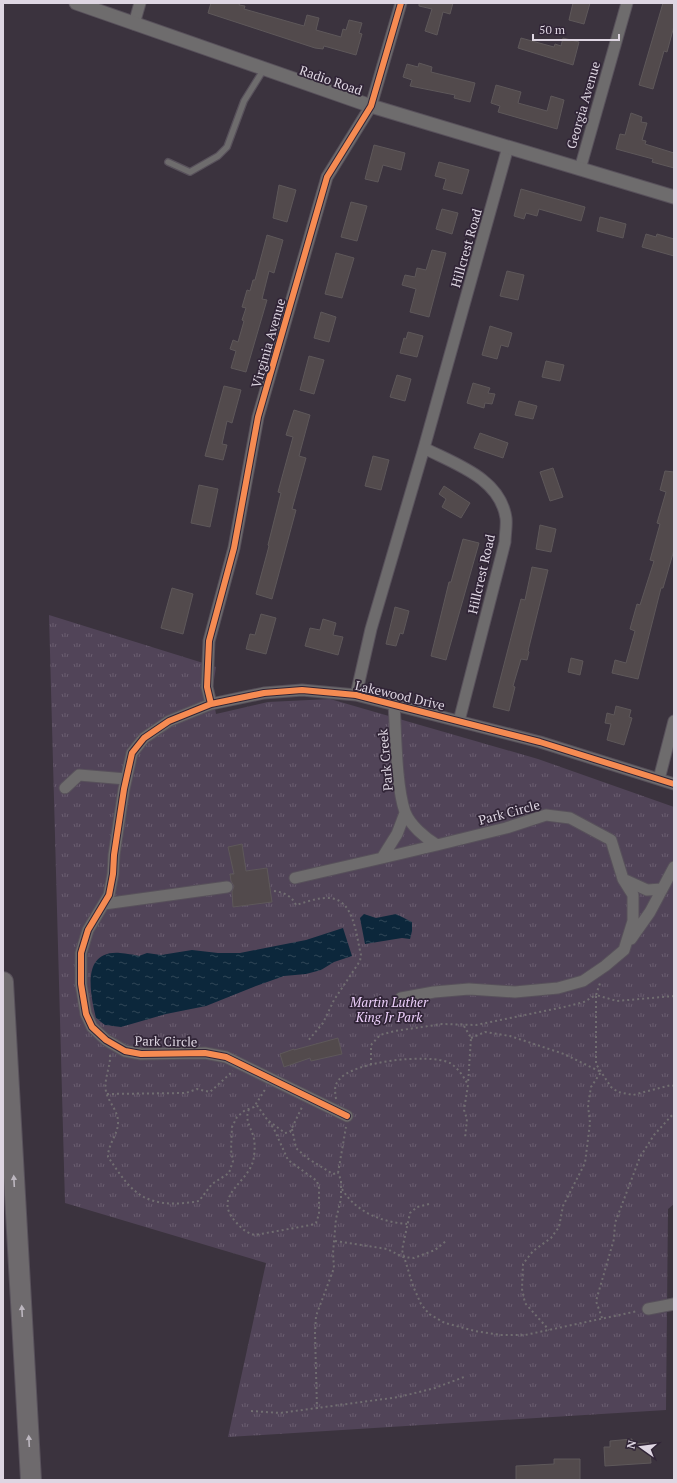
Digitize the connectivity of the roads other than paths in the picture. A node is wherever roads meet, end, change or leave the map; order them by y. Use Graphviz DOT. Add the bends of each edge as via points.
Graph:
graph roads {
  1 [pos="76,3"];
  2 [pos="140,3"];
  3 [pos="401,3"];
  4 [pos="626,3"];
  5 [pos="134,24"];
  6 [pos="264,69"];
  7 [pos="371,106"];
  8 [pos="508,147"];
  9 [pos="168,162"];
  10 [pos="580,168"];
  11 [pos="674,197"];
  12 [pos="424,448"];
  13 [pos="356,695"];
  14 [pos="211,704"];
  15 [pos="394,704"];
  16 [pos="459,721"];
  17 [pos="674,721"];
  18 [pos="126,779"];
  19 [pos="659,779"];
  20 [pos="674,784"];
  21 [pos="65,788"];
  22 [pos="405,813"];
  23 [pos="437,844"];
  24 [pos="382,858"];
  25 [pos="674,867"];
  26 [pos="295,878"];
  27 [pos="623,879"];
  28 [pos="227,887"];
  29 [pos="662,889"];
  30 [pos="104,904"];
  31 [pos="624,950"];
  32 [pos="3,982"];
  33 [pos="401,998"];
  34 [pos="347,1116"];
  35 [pos="674,1304"];
  36 [pos="648,1309"];
  37 [pos="31,1480"];
  1 -- 5 [label="street, Radio Road"];
  2 -- 5 [label="street"];
  3 -- 7 [label="street, Virginia Avenue"];
  4 -- 10 [label="street, Georgia Avenue"];
  5 -- 6 [label="street, Radio Road"];
  6 -- 7 [label="street, Radio Road"];
  6 -- 9 [label="lane" via="244,101 227,147 218,156 190,172"];
  7 -- 8 [label="street, Radio Road"];
  7 -- 14 [label="street, Virginia Avenue" via="327,177 258,417 234,548 209,641 207,687"];
  8 -- 10 [label="street, Radio Road"];
  8 -- 12 [label="street, Hillcrest Road"];
  10 -- 11 [label="street, Radio Road"];
  12 -- 13 [label="street, Hillcrest Road" via="371,629"];
  12 -- 16 [label="street, Hillcrest Road" via="479,476 497,494 506,517 505,542"];
  13 -- 14 [label="street, Lakewood Drive" via="302,690 264,693"];
  13 -- 15 [label="street, Lakewood Drive"];
  14 -- 18 [label="street, Lakewood Drive" via="169,721 144,738 132,754"];
  15 -- 16 [label="street, Lakewood Drive"];
  15 -- 22 [label="street, Park Creek"];
  16 -- 19 [label="street, Lakewood Drive" via="540,742"];
  17 -- 19 [label="street"];
  18 -- 21 [label="street" via="79,775"];
  18 -- 30 [label="street, Park Circle" via="113,874 109,895"];
  19 -- 20 [label="street, Lakewood Drive"];
  22 -- 23 [label="street" via="427,839"];
  22 -- 24 [label="street" via="397,834"];
  23 -- 24 [label="street"];
  23 -- 27 [label="street, Park Circle" via="506,828 546,815 570,818 611,840"];
  24 -- 26 [label="street"];
  25 -- 29 [label="street"];
  27 -- 29 [label="street" via="647,890"];
  27 -- 31 [label="street, Park Circle" via="633,895 633,921"];
  28 -- 30 [label="street"];
  29 -- 31 [label="street"];
  30 -- 34 [label="street, Park Circle" via="88,930 81,953 81,984 86,1014 92,1027 106,1040 125,1051 141,1054 205,1053 226,1057"];
  31 -- 33 [label="street" via="584,981 558,988 515,992 469,989"];
  37 -- 32 [label="highway, one-way"];
  35 -- 36 [label="street"];
}
